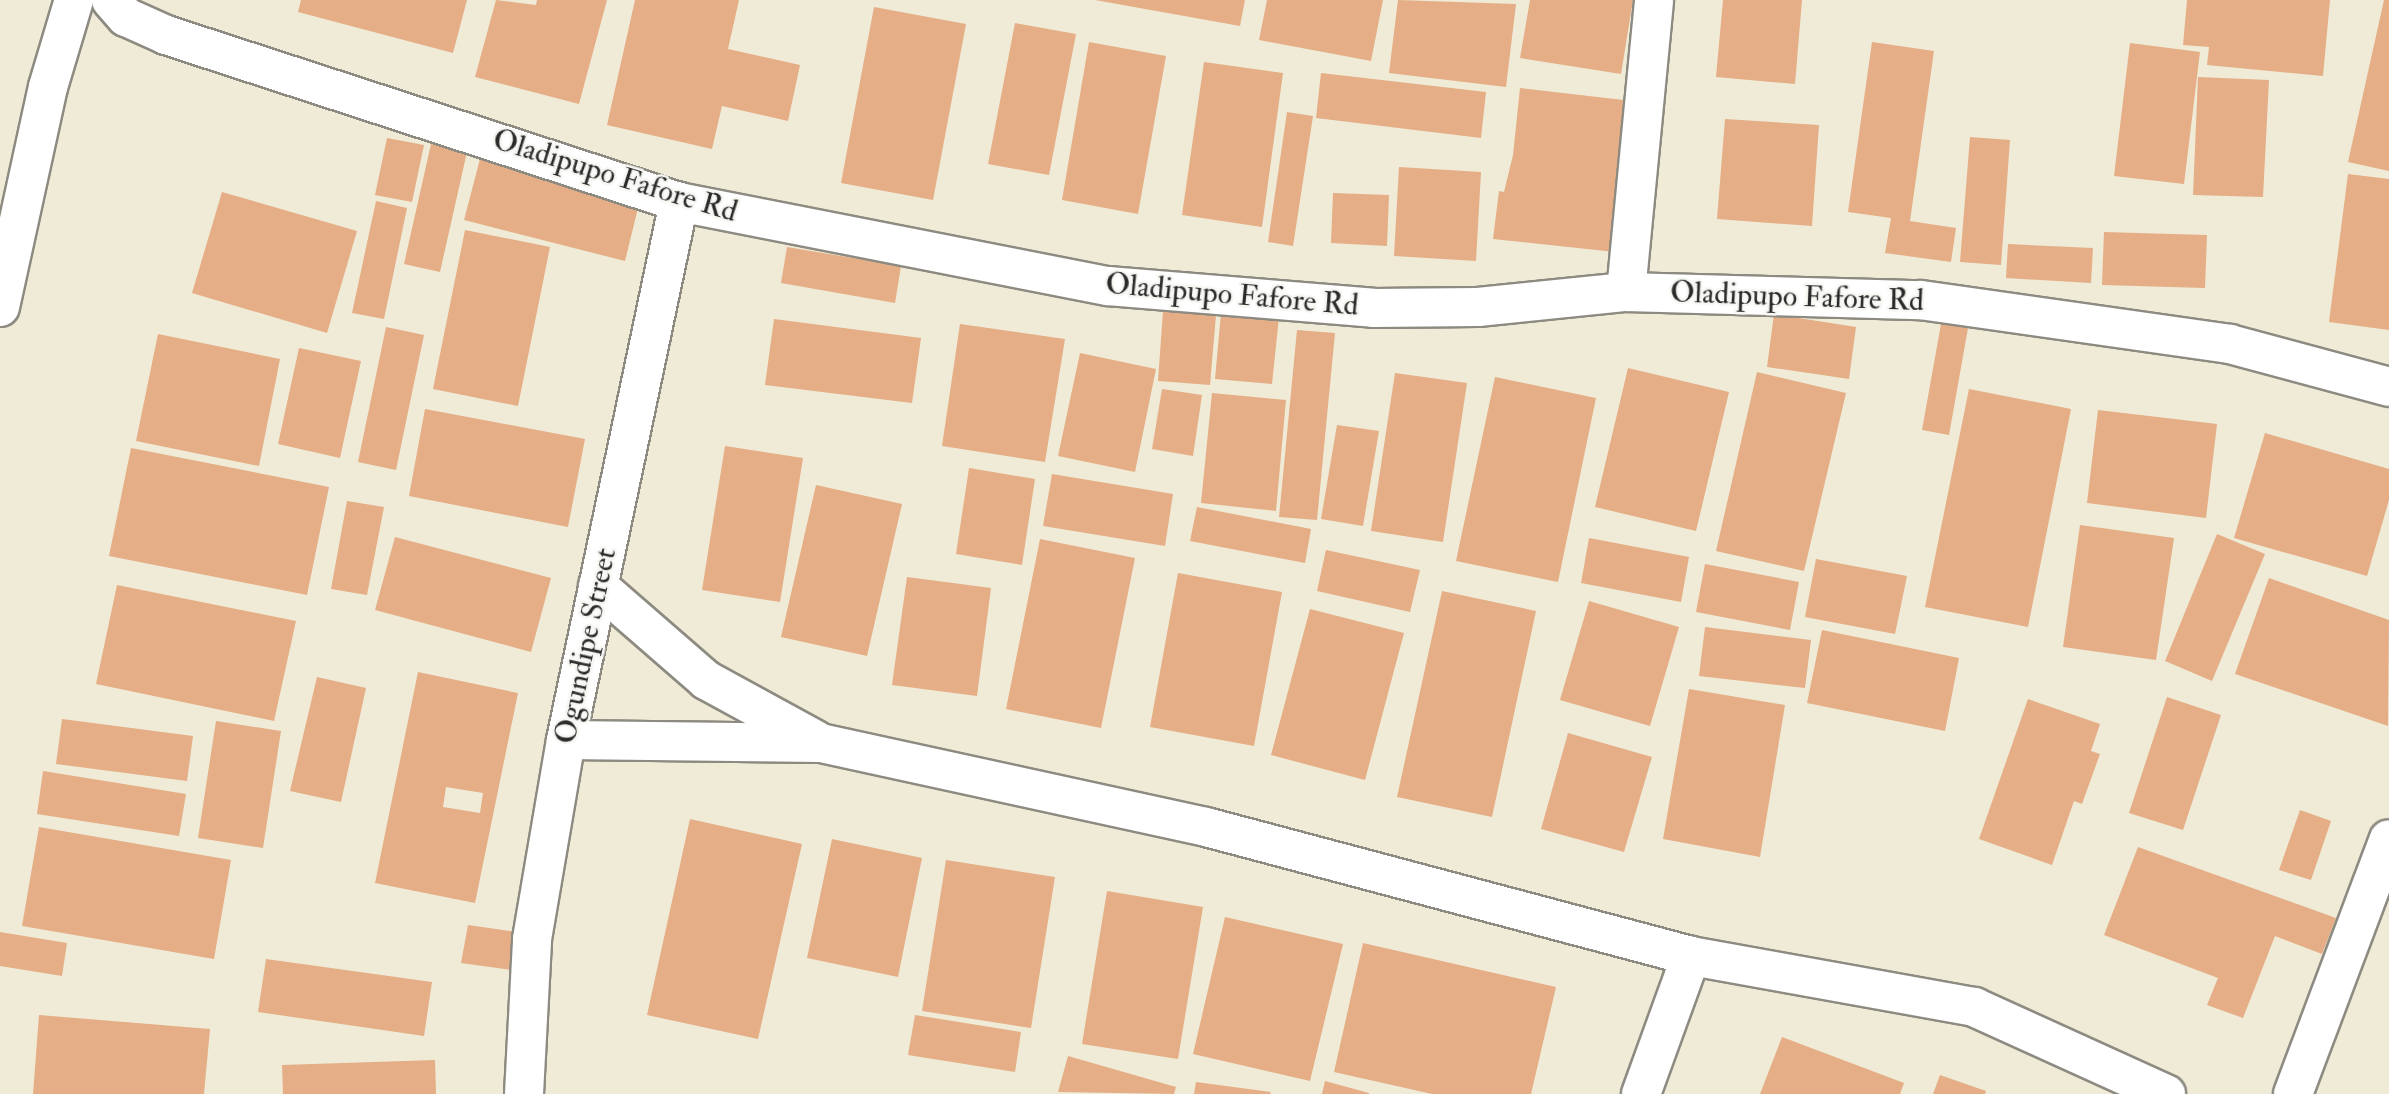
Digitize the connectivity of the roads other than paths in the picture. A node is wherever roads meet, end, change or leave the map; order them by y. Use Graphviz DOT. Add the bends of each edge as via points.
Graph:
graph roads {
  1 [pos="74,0"];
  2 [pos="111,0"];
  3 [pos="1654,0"];
  4 [pos="679,202"];
  5 [pos="1626,292"];
  6 [pos="0,307"];
  7 [pos="2389,387"];
  8 [pos="598,586"];
  9 [pos="566,740"];
  10 [pos="821,743"];
  11 [pos="2389,839"];
  12 [pos="1691,956"];
  13 [pos="524,1094"];
  14 [pos="1641,1094"];
  15 [pos="2166,1094"];
  16 [pos="2292,1094"];
  1 -- 6 [label="street" via="48,87"];
  2 -- 4 [label="street, Oladipupo Fafore Rd" via="126,17 166,36"];
  3 -- 5 [label="street"];
  4 -- 5 [label="street, Oladipupo Fafore Rd" via="1134,288 1373,308 1478,307"];
  4 -- 8 [label="street, Ogundipe Street"];
  5 -- 7 [label="street, Oladipupo Fafore Rd" via="1921,300 2230,344"];
  8 -- 9 [label="street, Ogundipe Street"];
  8 -- 10 [label="street" via="706,680"];
  9 -- 10 [label="street"];
  9 -- 13 [label="street, Ogundipe Street" via="532,939"];
  10 -- 12 [label="street" via="1206,827"];
  11 -- 16 [label="street"];
  12 -- 14 [label="street"];
  12 -- 15 [label="street" via="1974,1007"];
}
